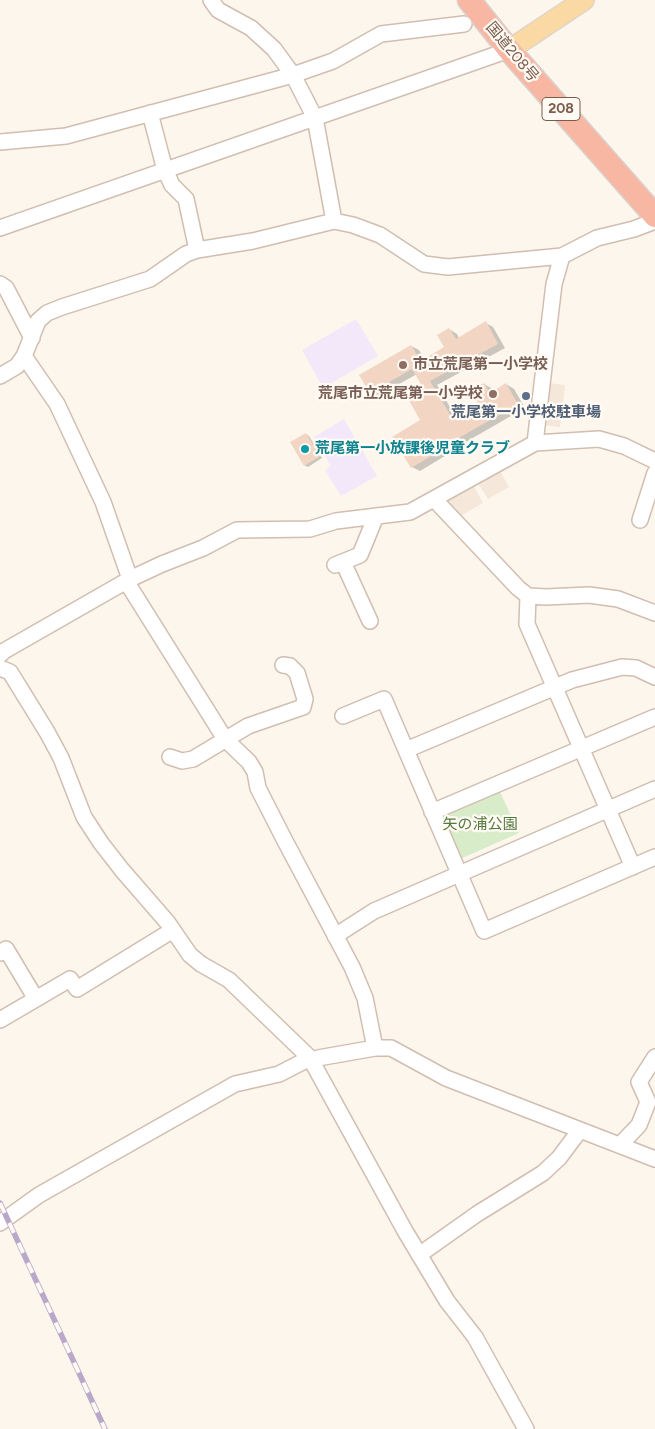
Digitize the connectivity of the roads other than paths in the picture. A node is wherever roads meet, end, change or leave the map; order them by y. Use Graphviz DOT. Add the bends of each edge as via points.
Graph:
graph roads {
  1 [pos="211,0"];
  2 [pos="469,0"];
  3 [pos="584,0"];
  4 [pos="464,24"];
  5 [pos="509,50"];
  6 [pos="293,75"];
  7 [pos="150,113"];
  8 [pos="315,118"];
  9 [pos="0,142"];
  10 [pos="165,170"];
  11 [pos="655,216"];
  12 [pos="334,221"];
  13 [pos="655,221"];
  14 [pos="0,228"];
  15 [pos="197,250"];
  16 [pos="562,256"];
  17 [pos="0,284"];
  18 [pos="32,338"];
  19 [pos="24,356"];
  20 [pos="0,376"];
  21 [pos="535,443"];
  22 [pos="655,460"];
  23 [pos="655,473"];
  24 [pos="434,499"];
  25 [pos="376,516"];
  26 [pos="640,520"];
  27 [pos="128,580"];
  28 [pos="528,596"];
  29 [pos="655,613"];
  30 [pos="370,621"];
  31 [pos="1,650"];
  32 [pos="283,665"];
  33 [pos="3,673"];
  34 [pos="655,677"];
  35 [pos="555,688"];
  36 [pos="343,716"];
  37 [pos="655,717"];
  38 [pos="225,739"];
  39 [pos="581,748"];
  40 [pos="406,750"];
  41 [pos="170,757"];
  42 [pos="655,789"];
  43 [pos="607,810"];
  44 [pos="432,812"];
  45 [pos="655,857"];
  46 [pos="633,867"];
  47 [pos="459,874"];
  48 [pos="173,930"];
  49 [pos="335,936"];
  50 [pos="0,953"];
  51 [pos="36,999"];
  52 [pos="0,1020"];
  53 [pos="375,1048"];
  54 [pos="655,1057"];
  55 [pos="314,1058"];
  56 [pos="580,1130"];
  57 [pos="620,1145"];
  58 [pos="655,1147"];
  59 [pos="639,1152"];
  60 [pos="655,1158"];
  61 [pos="0,1223"];
  62 [pos="419,1255"];
  63 [pos="526,1429"];
  1 -- 6 [label="street" via="218,10 251,28 274,49"];
  2 -- 5 [label="highway, 国道208号 / 208"];
  3 -- 5 [label="main road"];
  4 -- 6 [label="street" via="382,34 333,61"];
  5 -- 8 [label="street"];
  5 -- 11 [label="highway, 国道208号 / 208"];
  6 -- 7 [label="street"];
  6 -- 8 [label="street"];
  7 -- 9 [label="street" via="66,136"];
  7 -- 10 [label="street"];
  8 -- 10 [label="street"];
  8 -- 12 [label="street"];
  10 -- 14 [label="street"];
  10 -- 15 [label="street" via="172,185 186,199"];
  12 -- 15 [label="street" via="252,241"];
  12 -- 16 [label="street" via="380,235 424,264 448,267"];
  13 -- 16 [label="street" via="598,238"];
  15 -- 18 [label="street" via="150,279 47,313 38,321"];
  16 -- 21 [label="street" via="554,284"];
  17 -- 18 [label="street" via="6,288"];
  18 -- 19 [label="street"];
  19 -- 20 [label="street" via="17,366"];
  19 -- 27 [label="street" via="57,404 103,502"];
  21 -- 22 [label="street" via="599,439"];
  21 -- 24 [label="street"];
  23 -- 26 [label="street"];
  24 -- 25 [label="street" via="410,512"];
  24 -- 28 [label="street"];
  25 -- 27 [label="street" via="336,521 310,529 237,530"];
  25 -- 30 [label="street" via="360,555 339,564"];
  27 -- 31 [label="street"];
  27 -- 38 [label="street"];
  28 -- 29 [label="street" via="588,595 618,599"];
  28 -- 35 [label="street" via="527,624"];
  32 -- 38 [label="street" via="297,672 305,699 303,707 248,726"];
  33 -- 48 [label="street" via="47,732 84,817 101,843"];
  34 -- 35 [label="street" via="636,668 622,667 572,680"];
  35 -- 39 [label="street"];
  35 -- 40 [label="street"];
  36 -- 40 [label="street" via="384,699"];
  37 -- 39 [label="street"];
  38 -- 41 [label="street" via="193,759 182,761"];
  38 -- 49 [label="street" via="255,772 258,788"];
  39 -- 43 [label="street"];
  39 -- 44 [label="street"];
  40 -- 44 [label="street"];
  42 -- 43 [label="street"];
  43 -- 46 [label="street"];
  43 -- 47 [label="street"];
  44 -- 47 [label="street"];
  45 -- 46 [label="street"];
  46 -- 47 [label="street" via="484,931"];
  47 -- 49 [label="street" via="374,911"];
  48 -- 51 [label="street" via="77,989 70,979"];
  48 -- 55 [label="street" via="190,955 229,980"];
  49 -- 53 [label="street" via="365,998"];
  50 -- 51 [label="street" via="6,949"];
  51 -- 52 [label="street"];
  53 -- 55 [label="street"];
  53 -- 56 [label="street" via="390,1048 446,1078"];
  54 -- 57 [label="street" via="639,1082 648,1102 639,1125"];
  55 -- 61 [label="street" via="278,1074 235,1084 39,1195"];
  55 -- 62 [label="street"];
  56 -- 57 [label="street"];
  56 -- 62 [label="street" via="544,1173"];
  57 -- 59 [label="street"];
  58 -- 59 [label="street"];
  59 -- 60 [label="street"];
  62 -- 63 [label="street" via="447,1301 475,1337"];
}
